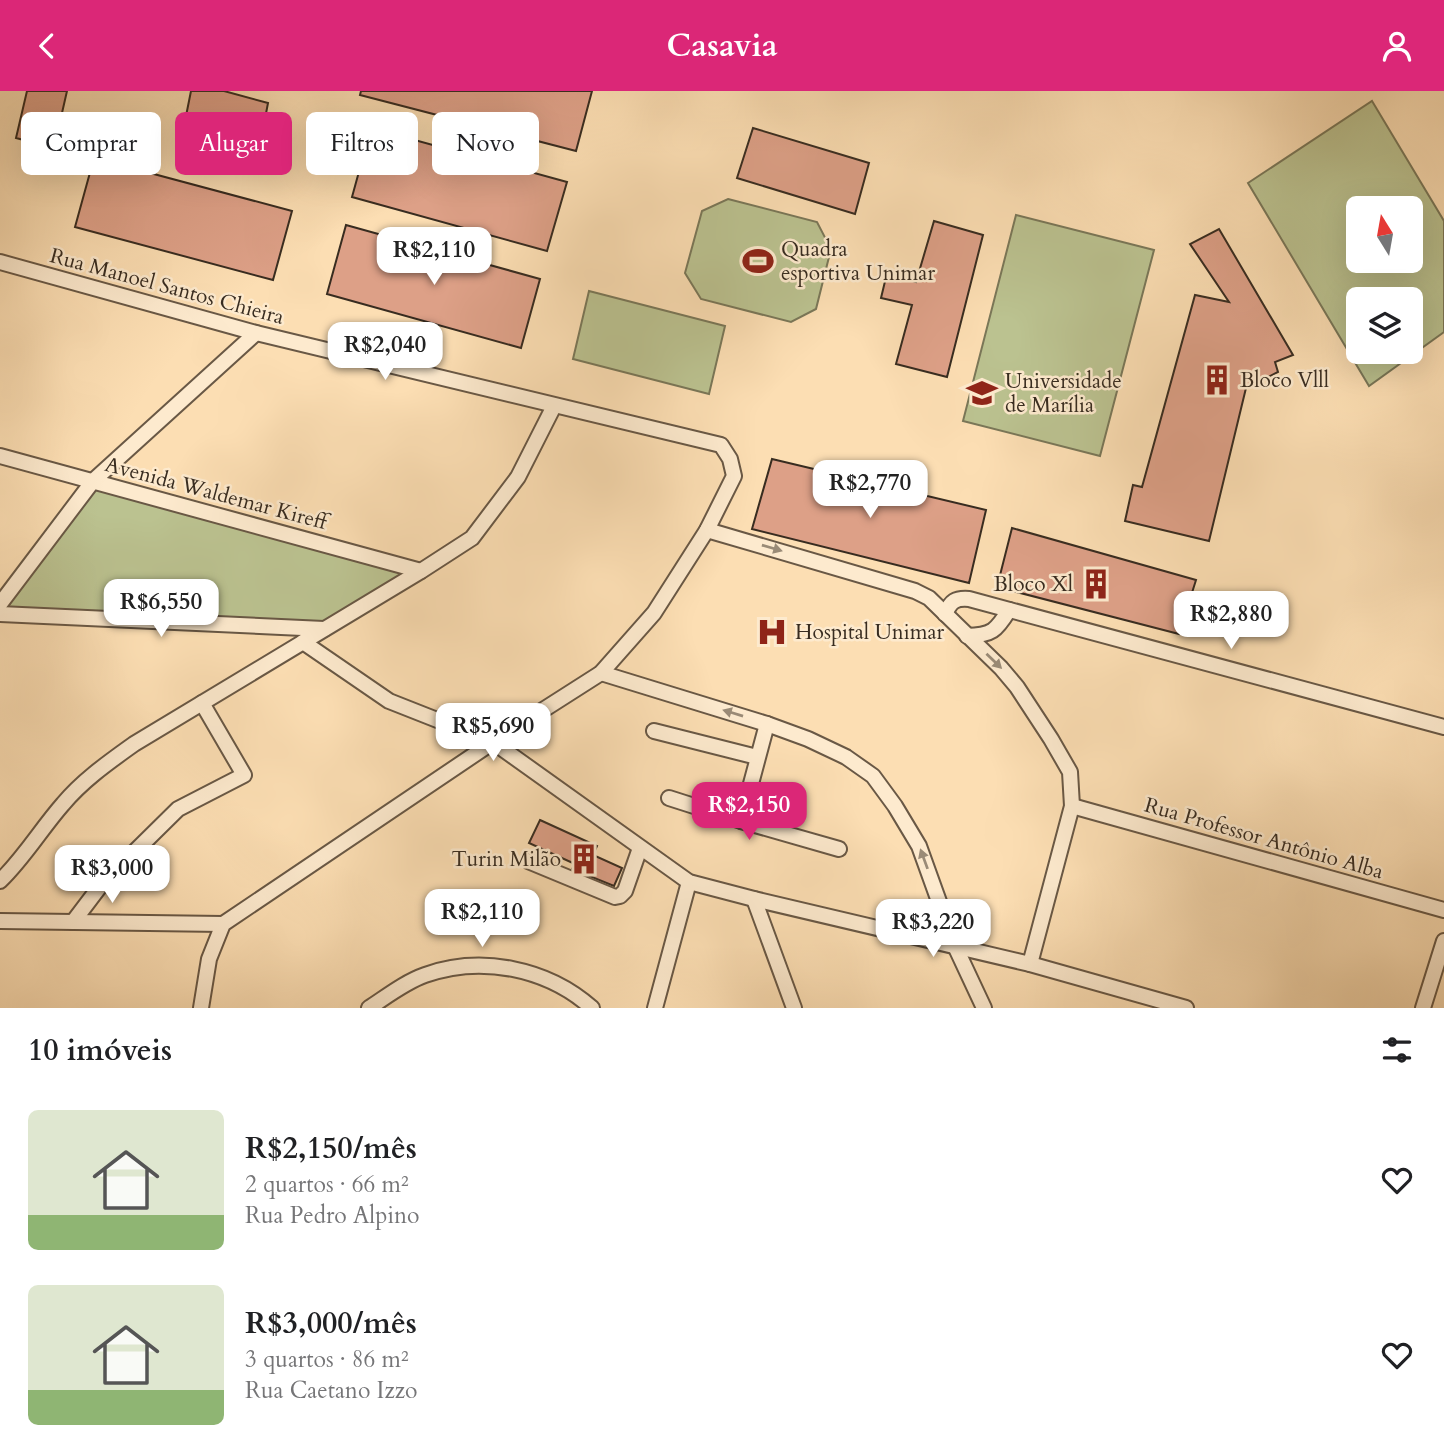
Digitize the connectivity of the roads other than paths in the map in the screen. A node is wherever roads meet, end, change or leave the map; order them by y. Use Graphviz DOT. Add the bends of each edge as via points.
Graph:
graph roads {
  1 [pos="0,262"];
  2 [pos="256,333"];
  3 [pos="554,406"];
  4 [pos="0,456"];
  5 [pos="93,481"];
  6 [pos="707,530"];
  7 [pos="421,571"];
  8 [pos="0,604"];
  9 [pos="1009,610"];
  10 [pos="0,614"];
  11 [pos="945,614"];
  12 [pos="324,629"];
  13 [pos="967,636"];
  14 [pos="303,642"];
  15 [pos="601,673"];
  16 [pos="202,703"];
  17 [pos="767,724"];
  18 [pos="1444,727"];
  19 [pos="654,731"];
  20 [pos="493,742"];
  21 [pos="757,757"];
  22 [pos="669,798"];
  23 [pos="1072,806"];
  24 [pos="741,821"];
  25 [pos="640,848"];
  26 [pos="839,849"];
  27 [pos="528,861"];
  28 [pos="0,881"];
  29 [pos="689,882"];
  30 [pos="754,899"];
  31 [pos="1444,910"];
  32 [pos="0,921"];
  33 [pos="73,922"];
  34 [pos="223,924"];
  35 [pos="1444,941"];
  36 [pos="955,946"];
  37 [pos="1030,964"];
  38 [pos="201,1008"];
  39 [pos="369,1008"];
  40 [pos="592,1008"];
  41 [pos="655,1008"];
  42 [pos="794,1008"];
  43 [pos="984,1008"];
  44 [pos="1186,1008"];
  45 [pos="1423,1008"];
  1 -- 2 [label="street, Rua Manoel Santos Chieira"];
  2 -- 3 [label="street, Rua Manoel Santos Chieira"];
  2 -- 5 [label="street"];
  3 -- 6 [label="street, Rua Manoel Santos Chieira" via="721,446 734,476"];
  3 -- 7 [label="street" via="518,477 472,538"];
  4 -- 5 [label="street, Avenida Waldemar Kireff"];
  5 -- 7 [label="street, Avenida Waldemar Kireff"];
  5 -- 8 [label="street"];
  6 -- 11 [label="street, one-way" via="915,590"];
  6 -- 15 [label="street" via="654,613"];
  7 -- 12 [label="street"];
  9 -- 11 [label="street" via="957,598"];
  9 -- 13 [label="street" via="989,634"];
  9 -- 18 [label="street"];
  10 -- 12 [label="street"];
  11 -- 13 [label="street"];
  12 -- 14 [label="street"];
  13 -- 23 [label="street, one-way" via="1017,687 1051,739 1070,772"];
  14 -- 16 [label="street"];
  14 -- 20 [label="street" via="389,701"];
  17 -- 15 [label="street, one-way"];
  15 -- 20 [label="street"];
  16 -- 28 [label="street" via="96,772"];
  16 -- 33 [label="street" via="244,775 178,809 101,885"];
  17 -- 21 [label="street"];
  36 -- 17 [label="street, one-way" via="919,846 873,776 846,757"];
  19 -- 21 [label="street"];
  20 -- 25 [label="street"];
  20 -- 34 [label="street"];
  21 -- 24 [label="street"];
  22 -- 24 [label="street"];
  23 -- 31 [label="street, Rua Professor Antônio Alba"];
  23 -- 37 [label="street"];
  24 -- 26 [label="street"];
  25 -- 27 [label="street" via="625,891 615,897"];
  25 -- 29 [label="street"];
  29 -- 30 [label="street"];
  29 -- 41 [label="street"];
  30 -- 36 [label="street"];
  30 -- 42 [label="street"];
  32 -- 33 [label="street"];
  33 -- 34 [label="street"];
  34 -- 38 [label="street" via="209,959"];
  35 -- 45 [label="street"];
  36 -- 37 [label="street"];
  36 -- 43 [label="street"];
  37 -- 44 [label="street"];
  39 -- 40 [label="street" via="423,976 484,967 518,969 545,977"];
}
